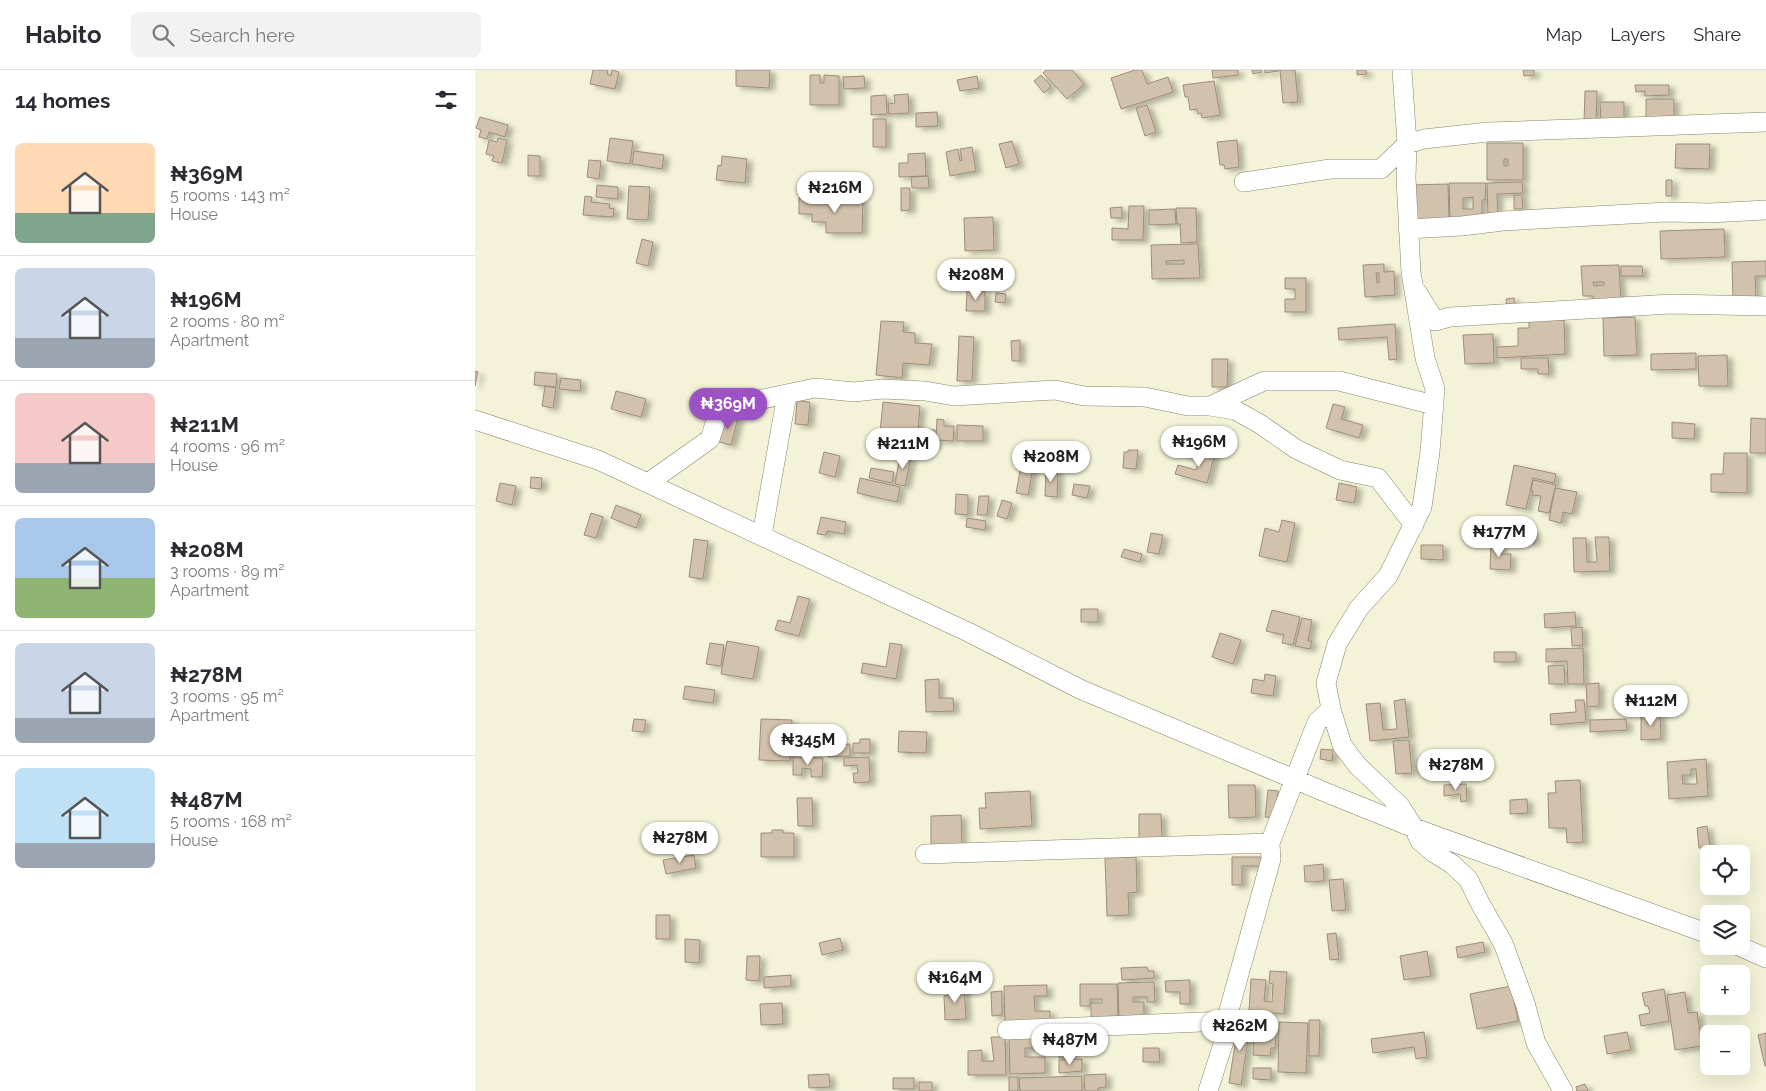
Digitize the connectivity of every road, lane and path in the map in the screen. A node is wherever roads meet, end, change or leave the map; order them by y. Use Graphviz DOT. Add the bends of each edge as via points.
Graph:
graph roads {
  1 [pos="1402,70"];
  2 [pos="1766,122"];
  3 [pos="1407,144"];
  4 [pos="1244,182"];
  5 [pos="1766,210"];
  6 [pos="1408,229"];
  7 [pos="1413,284"];
  8 [pos="1766,306"];
  9 [pos="787,394"];
  10 [pos="1435,405"];
  11 [pos="1210,406"];
  12 [pos="475,420"];
  13 [pos="648,483"];
  14 [pos="1414,526"];
  15 [pos="762,535"];
  16 [pos="1331,709"];
  17 [pos="1296,780"];
  18 [pos="1414,828"];
  19 [pos="1270,843"];
  20 [pos="925,854"];
  21 [pos="1700,931"];
  22 [pos="1750,951"];
  23 [pos="1766,958"];
  24 [pos="1226,1021"];
  25 [pos="1007,1030"];
  26 [pos="1208,1091"];
  27 [pos="1563,1091"];
  1 -- 3 [label="street"];
  2 -- 3 [label="street" via="1488,132"];
  3 -- 4 [label="street" via="1381,169 1330,169"];
  3 -- 6 [label="street"];
  5 -- 6 [label="street" via="1710,214 1667,212"];
  6 -- 7 [label="street"];
  7 -- 8 [label="street" via="1435,321 1450,317 1671,304"];
  7 -- 10 [label="street" via="1425,358 1435,389"];
  9 -- 11 [label="street" via="815,388 854,392 881,389 925,391 954,396 1055,390 1084,396 1145,397 1188,406"];
  9 -- 13 [label="street" via="720,408 710,439"];
  9 -- 15 [label="street"];
  10 -- 11 [label="street" via="1339,381 1264,381"];
  10 -- 14 [label="street" via="1422,507"];
  11 -- 14 [label="street" via="1235,410 1296,449 1341,470 1378,478"];
  12 -- 13 [label="street" via="598,460"];
  13 -- 15 [label="street"];
  14 -- 16 [label="street" via="1388,576 1359,608 1337,644 1325,683"];
  15 -- 17 [label="street" via="968,632 1082,690"];
  16 -- 17 [label="street" via="1317,722"];
  16 -- 18 [label="street" via="1342,745 1357,765 1400,806"];
  17 -- 18 [label="street"];
  17 -- 19 [label="street"];
  18 -- 21 [label="street"];
  18 -- 27 [label="street" via="1420,841 1468,879 1503,943 1536,1043"];
  19 -- 20 [label="street"];
  19 -- 24 [label="street" via="1271,859"];
  22 -- 23 [label="street"];
  24 -- 25 [label="street"];
  24 -- 26 [label="street" via="1226,1035"];
}
